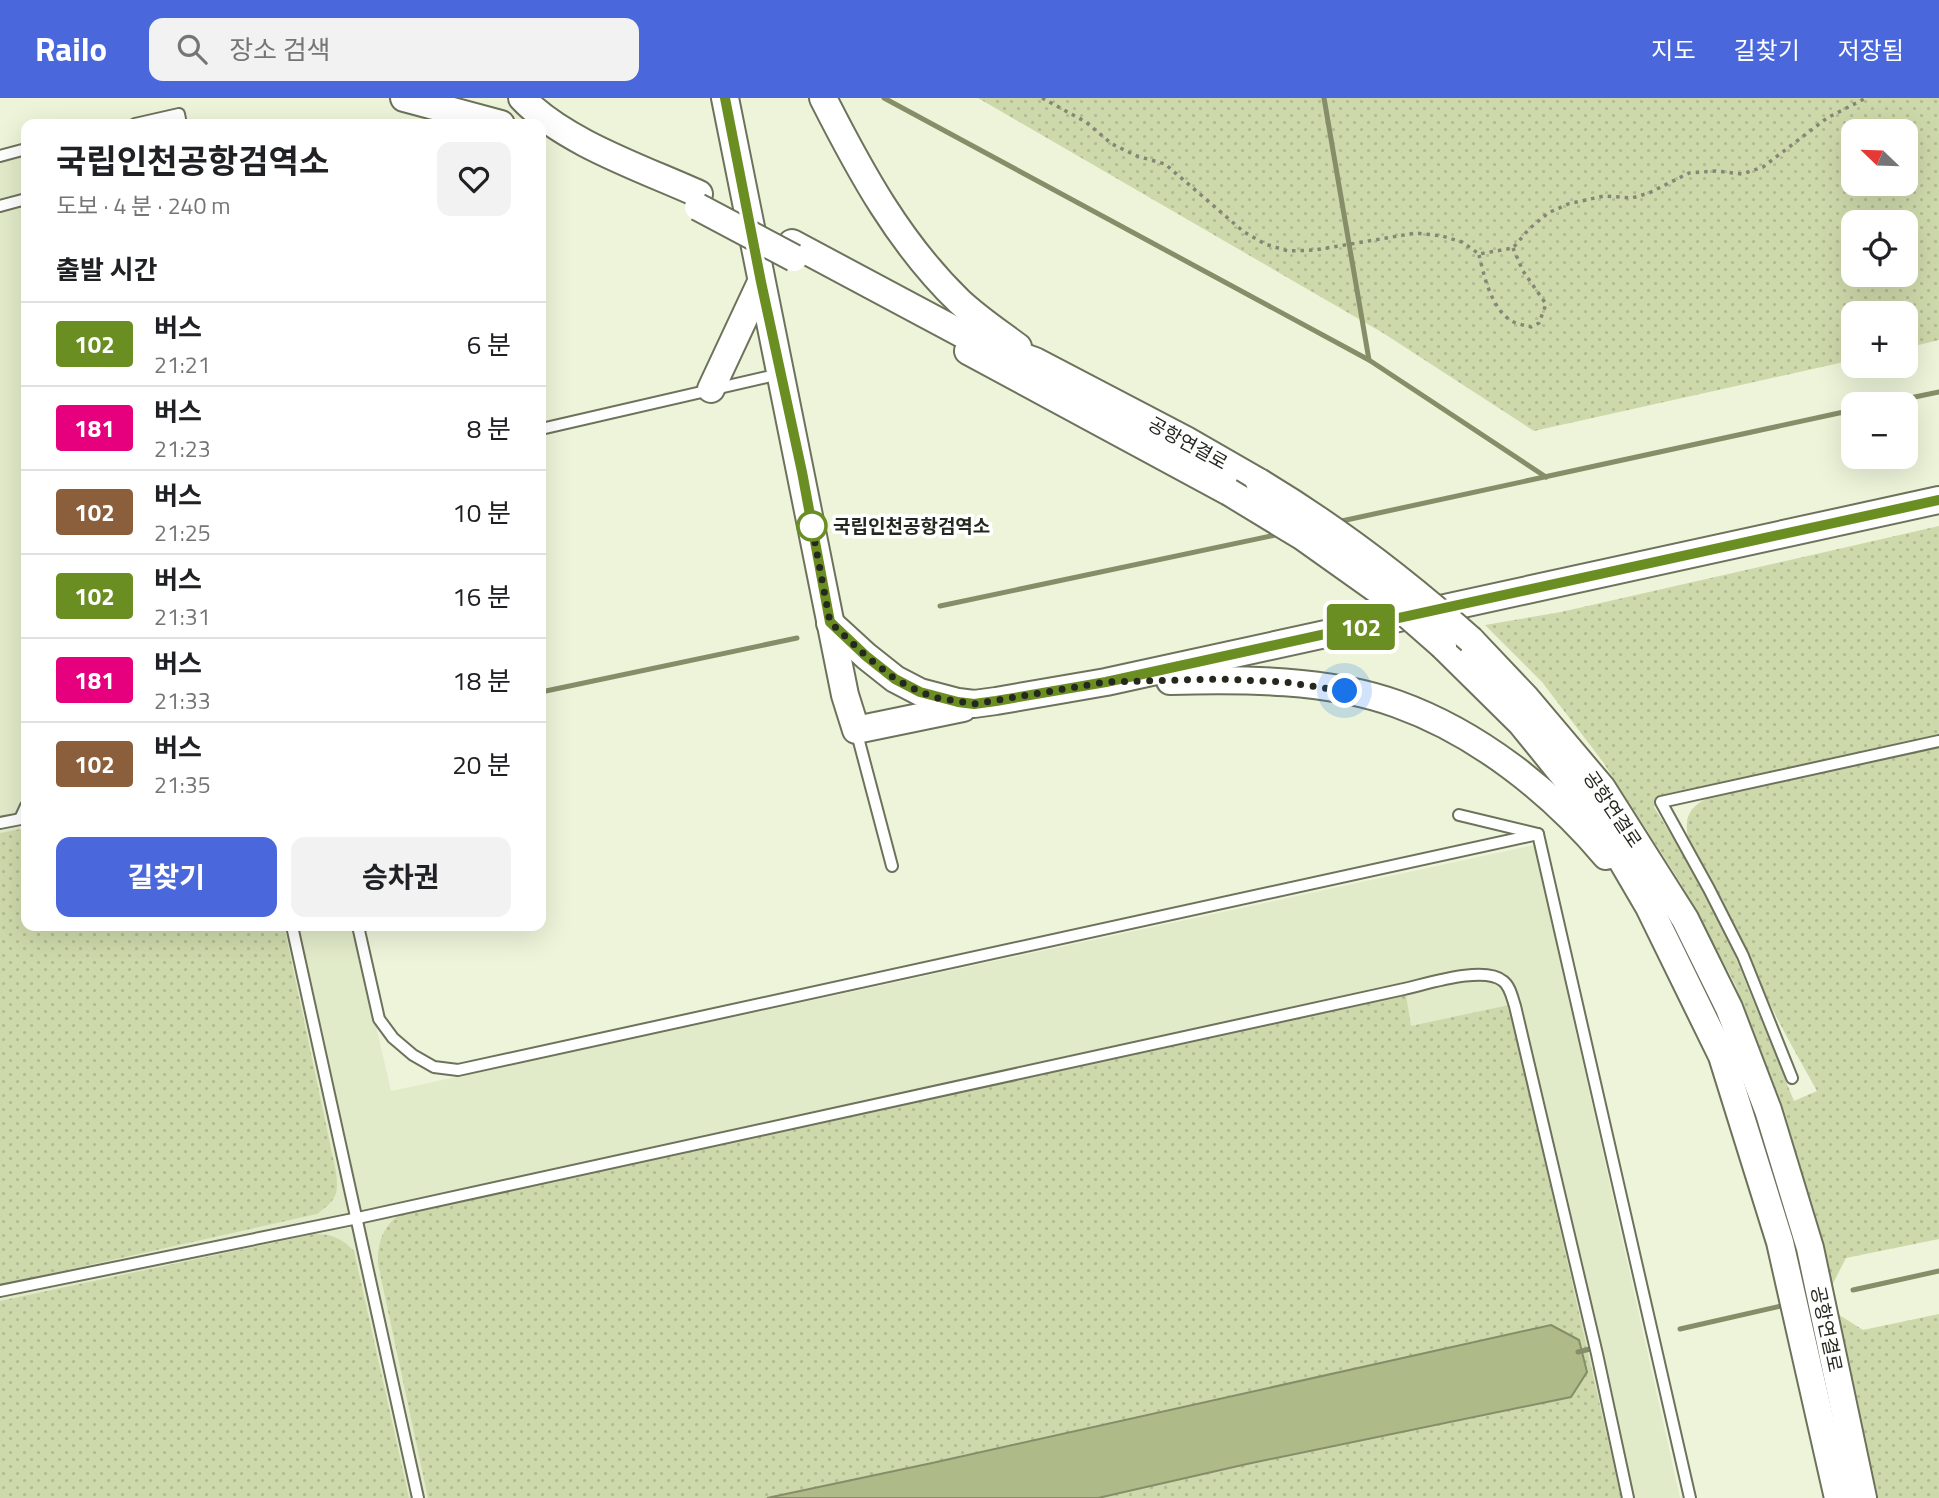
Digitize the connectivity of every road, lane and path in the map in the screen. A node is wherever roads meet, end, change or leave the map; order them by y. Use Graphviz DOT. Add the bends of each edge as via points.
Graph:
graph roads {
  1 [pos="404,98"];
  2 [pos="522,98"];
  3 [pos="725,98"];
  4 [pos="823,98"];
  5 [pos="1042,98"];
  6 [pos="1866,98"];
  7 [pos="157,119"];
  8 [pos="180,119"];
  9 [pos="482,119"];
  10 [pos="546,139"];
  11 [pos="21,150"];
  12 [pos="0,156"];
  13 [pos="21,201"];
  14 [pos="698,201"];
  15 [pos="0,206"];
  16 [pos="1513,248"];
  17 [pos="793,250"];
  18 [pos="1479,254"];
  19 [pos="761,282"];
  20 [pos="1035,361"];
  21 [pos="782,374"];
  22 [pos="711,388"];
  23 [pos="546,428"];
  24 [pos="1939,500"];
  25 [pos="830,622"];
  26 [pos="1106,682"];
  27 [pos="996,701"];
  28 [pos="856,730"];
  29 [pos="1939,741"];
  30 [pos="1458,815"];
  31 [pos="21,819"];
  32 [pos="0,822"];
  33 [pos="1538,835"];
  34 [pos="892,866"];
  35 [pos="1649,907"];
  36 [pos="293,931"];
  37 [pos="359,931"];
  38 [pos="1792,1078"];
  39 [pos="358,1218"];
  40 [pos="0,1291"];
  41 [pos="418,1498"];
  42 [pos="1628,1498"];
  43 [pos="1690,1498"];
  44 [pos="1838,1498"];
  45 [pos="1863,1498"];
  1 -- 9 [label="street"];
  2 -- 14 [label="street" via="583,141"];
  3 -- 19 [label="street"];
  4 -- 20 [label="street" via="861,172 917,255 960,302"];
  5 -- 18 [label="path" via="1086,122 1112,144 1165,164 1244,232 1265,244 1288,251 1314,250 1416,233 1462,242"];
  6 -- 16 [label="path" via="1827,118 1763,167 1742,174 1689,173 1632,198 1604,196 1568,204 1548,213"];
  7 -- 8 [label="lane" via="179,114"];
  10 -- 14 [label="street"];
  11 -- 12 [label="lane"];
  13 -- 15 [label="lane"];
  14 -- 17 [label="street"];
  16 -- 18 [label="path"];
  16 -- 18 [label="path" via="1546,304 1539,323 1531,327 1508,320 1486,282"];
  17 -- 20 [label="street" via="966,336"];
  17 -- 35 [label="street, 공항연결로, bridge" via="1229,492 1366,581 1443,646 1521,723 1594,813"];
  19 -- 21 [label="street"];
  19 -- 22 [label="street"];
  20 -- 45 [label="street, 공항연결로, bridge" via="1259,482 1361,549 1471,640 1602,788 1685,919 1729,1008 1768,1110 1810,1248"];
  21 -- 22 [label="lane"];
  21 -- 25 [label="street"];
  22 -- 23 [label="lane"];
  24 -- 26 [label="street"];
  25 -- 27 [label="street" via="880,668 920,692 974,704"];
  25 -- 28 [label="street"];
  26 -- 27 [label="street"];
  26 -- 35 [label="street" via="1284,682 1397,704 1451,728 1529,781 1590,838"];
  27 -- 28 [label="street"];
  28 -- 34 [label="lane"];
  29 -- 38 [label="lane" via="1661,802 1743,956"];
  30 -- 33 [label="lane"];
  31 -- 32 [label="lane"];
  33 -- 37 [label="lane" via="458,1070 434,1067 413,1055 379,1019"];
  33 -- 43 [label="lane"];
  35 -- 44 [label="street, 공항연결로" via="1722,1056 1780,1242"];
  36 -- 39 [label="lane"];
  39 -- 40 [label="lane"];
  39 -- 41 [label="lane"];
  39 -- 42 [label="lane" via="1487,974 1502,979 1515,1006"];
}
